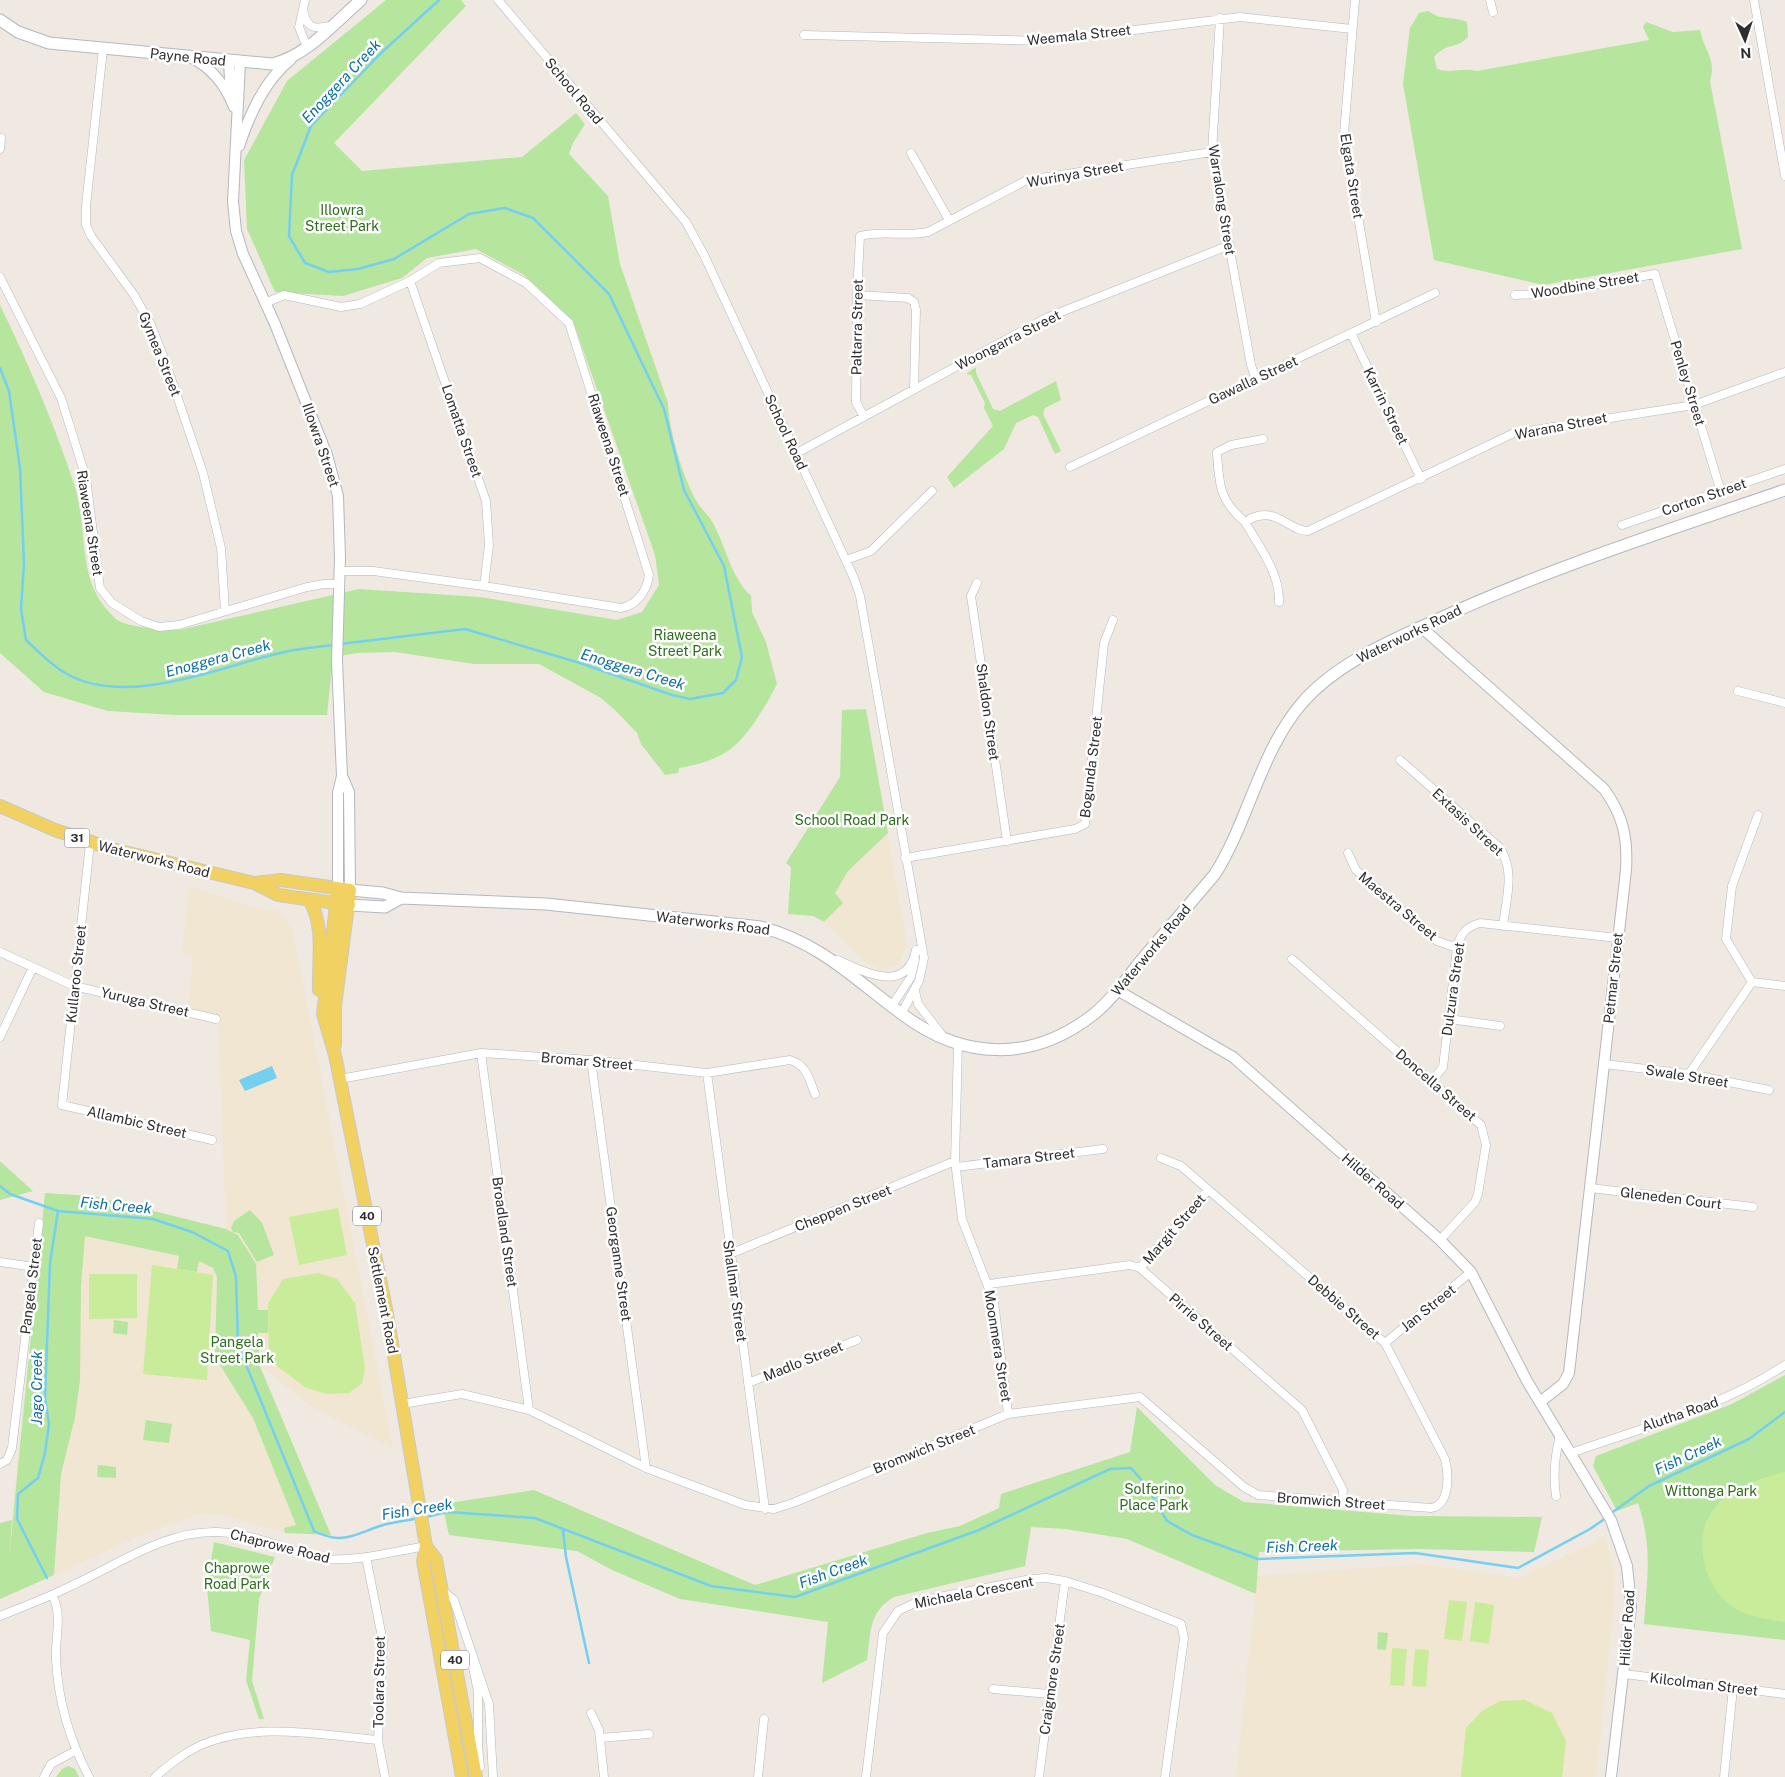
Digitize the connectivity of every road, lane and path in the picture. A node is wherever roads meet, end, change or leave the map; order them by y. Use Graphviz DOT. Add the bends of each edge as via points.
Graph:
graph roads {
  1 [pos="361,0"];
  2 [pos="498,0"];
  3 [pos="1354,0"];
  4 [pos="1490,0"];
  5 [pos="1754,0"];
  6 [pos="304,4"];
  7 [pos="1493,12"];
  8 [pos="1220,18"];
  9 [pos="0,20"];
  10 [pos="331,26"];
  11 [pos="1352,29"];
  12 [pos="804,35"];
  13 [pos="307,47"];
  14 [pos="103,49"];
  15 [pos="296,55"];
  16 [pos="190,58"];
  17 [pos="234,62"];
  18 [pos="234,107"];
  19 [pos="237,128"];
  20 [pos="1,138"];
  21 [pos="0,149"];
  22 [pos="1212,152"];
  23 [pos="911,153"];
  24 [pos="236,156"];
  25 [pos="1785,176"];
  26 [pos="949,220"];
  27 [pos="860,236"];
  28 [pos="1230,245"];
  29 [pos="1655,274"];
  30 [pos="0,277"];
  31 [pos="410,281"];
  32 [pos="1435,293"];
  33 [pos="857,295"];
  34 [pos="1515,295"];
  35 [pos="266,303"];
  36 [pos="1376,322"];
  37 [pos="1351,333"];
  38 [pos="1785,372"];
  39 [pos="1256,380"];
  40 [pos="914,389"];
  41 [pos="1694,405"];
  42 [pos="864,417"];
  43 [pos="1263,439"];
  44 [pos="795,454"];
  45 [pos="1070,467"];
  46 [pos="1785,469"];
  47 [pos="1421,479"];
  48 [pos="1785,490"];
  49 [pos="932,491"];
  50 [pos="1720,492"];
  51 [pos="1244,522"];
  52 [pos="1622,526"];
  53 [pos="846,560"];
  54 [pos="340,571"];
  55 [pos="977,583"];
  56 [pos="338,584"];
  57 [pos="484,586"];
  58 [pos="1279,602"];
  59 [pos="225,611"];
  60 [pos="1113,620"];
  61 [pos="1422,627"];
  62 [pos="1738,691"];
  63 [pos="1785,703"];
  64 [pos="1400,760"];
  65 [pos="0,806"];
  66 [pos="1758,815"];
  67 [pos="1007,841"];
  68 [pos="90,843"];
  69 [pos="1348,853"];
  70 [pos="905,858"];
  71 [pos="254,883"];
  72 [pos="344,890"];
  73 [pos="401,898"];
  74 [pos="310,901"];
  75 [pos="343,904"];
  76 [pos="1503,926"];
  77 [pos="918,935"];
  78 [pos="1618,938"];
  79 [pos="1457,948"];
  80 [pos="916,950"];
  81 [pos="0,952"];
  82 [pos="827,955"];
  83 [pos="1292,960"];
  84 [pos="33,966"];
  85 [pos="1752,982"];
  86 [pos="74,986"];
  87 [pos="1785,986"];
  88 [pos="1117,990"];
  89 [pos="915,991"];
  90 [pos="891,1007"];
  91 [pos="901,1014"];
  92 [pos="216,1019"];
  93 [pos="1449,1019"];
  94 [pos="323,1020"];
  95 [pos="1500,1026"];
  96 [pos="0,1037"];
  97 [pos="946,1041"];
  98 [pos="958,1044"];
  99 [pos="481,1054"];
  100 [pos="335,1056"];
  101 [pos="591,1060"];
  102 [pos="1604,1064"];
  103 [pos="707,1073"];
  104 [pos="1689,1074"];
  105 [pos="340,1079"];
  106 [pos="1432,1081"];
  107 [pos="1769,1090"];
  108 [pos="815,1094"];
  109 [pos="62,1104"];
  110 [pos="212,1140"];
  111 [pos="1103,1149"];
  112 [pos="1161,1158"];
  113 [pos="956,1164"];
  114 [pos="1590,1188"];
  115 [pos="1208,1190"];
  116 [pos="1753,1208"];
  117 [pos="39,1223"];
  118 [pos="1440,1240"];
  119 [pos="730,1254"];
  120 [pos="0,1262"];
  121 [pos="34,1267"];
  122 [pos="1140,1268"];
  123 [pos="1471,1272"];
  124 [pos="989,1284"];
  125 [pos="857,1340"];
  126 [pos="1385,1343"];
  127 [pos="1785,1365"];
  128 [pos="748,1383"];
  129 [pos="1540,1402"];
  130 [pos="402,1404"];
  131 [pos="528,1410"];
  132 [pos="1008,1414"];
  133 [pos="1560,1435"];
  134 [pos="1571,1452"];
  135 [pos="0,1464"];
  136 [pos="646,1468"];
  137 [pos="1556,1496"];
  138 [pos="1342,1502"];
  139 [pos="1437,1507"];
  140 [pos="766,1509"];
  141 [pos="426,1546"];
  142 [pos="366,1557"];
  143 [pos="1065,1581"];
  144 [pos="442,1590"];
  145 [pos="52,1595"];
  146 [pos="0,1616"];
  147 [pos="470,1648"];
  148 [pos="1624,1674"];
  149 [pos="445,1677"];
  150 [pos="1733,1688"];
  151 [pos="992,1689"];
  152 [pos="1049,1694"];
  153 [pos="1785,1694"];
  154 [pos="591,1714"];
  155 [pos="764,1718"];
  156 [pos="649,1734"];
  157 [pos="600,1738"];
  158 [pos="378,1740"];
  159 [pos="75,1751"];
  160 [pos="44,1777"];
  161 [pos="89,1777"];
  162 [pos="155,1777"];
  163 [pos="385,1777"];
  164 [pos="462,1777"];
  165 [pos="476,1777"];
  166 [pos="480,1777"];
  167 [pos="492,1777"];
  168 [pos="604,1777"];
  169 [pos="758,1777"];
  170 [pos="866,1777"];
  171 [pos="1039,1777"];
  172 [pos="1165,1777"];
  173 [pos="1611,1777"];
  174 [pos="1724,1777"];
  1 -- 10 [label="main road, Payne Road"];
  2 -- 44 [label="street, School Road" via="686,222"];
  3 -- 11 [label="street, Elgata Street"];
  4 -- 7 [label="street"];
  5 -- 25 [label="street"];
  6 -- 10 [label="street" via="310,27"];
  6 -- 13 [label="street" via="299,27"];
  8 -- 11 [label="street, Weemala Street" via="1240,17"];
  8 -- 12 [label="street, Weemala Street" via="1044,41"];
  8 -- 22 [label="street, Warralong Street"];
  9 -- 14 [label="main road, Payne Road" via="32,39"];
  10 -- 13 [label="main road, Payne Road"];
  11 -- 36 [label="street, Elgata Street" via="1344,134"];
  13 -- 15 [label="main road, Payne Road"];
  14 -- 16 [label="main road, Payne Road"];
  14 -- 59 [label="street, Gymea Street" via="86,225 134,295 151,325 167,366 203,473 221,548"];
  15 -- 17 [label="main road, Payne Road" via="272,64"];
  15 -- 24 [label="street" via="278,70 264,90"];
  16 -- 17 [label="main road, Payne Road"];
  16 -- 18 [label="street" via="211,72 224,87"];
  17 -- 18 [label="street, Illowra Street"];
  17 -- 19 [label="street, Illowra Street"];
  18 -- 19 [label="street, Illowra Street"];
  19 -- 24 [label="street, Illowra Street"];
  20 -- 21 [label="street"];
  22 -- 26 [label="street, Wurinya Street" via="1027,180"];
  22 -- 28 [label="street, Warralong Street"];
  23 -- 26 [label="street"];
  24 -- 35 [label="street, Illowra Street" via="233,201 236,231"];
  26 -- 27 [label="street, Wurinya Street" via="928,232"];
  27 -- 33 [label="street, Paltarra Street"];
  28 -- 39 [label="street, Warralong Street"];
  28 -- 40 [label="street, Woongarra Street" via="1046,318"];
  29 -- 34 [label="street, Woodbine Street" via="1540,294"];
  29 -- 41 [label="street, Penley Street"];
  30 -- 59 [label="street, Riaweena Street" via="61,398 86,478 100,588 112,603 141,621 159,627 179,625"];
  31 -- 35 [label="street, Riaweena Street" via="352,306 327,305 290,295"];
  31 -- 57 [label="street, Lomatta Street" via="486,501 489,546"];
  31 -- 57 [label="street, Riaweena Street" via="440,263 480,258 526,283 569,323 649,575 641,597 621,608"];
  32 -- 36 [label="street, Gawalla Street"];
  33 -- 40 [label="street" via="908,298 914,302"];
  33 -- 42 [label="street, Paltarra Street" via="856,402"];
  35 -- 54 [label="street, Illowra Street" via="327,455 338,496"];
  36 -- 37 [label="street, Gawalla Street"];
  37 -- 39 [label="street, Gawalla Street"];
  37 -- 47 [label="street, Karrin Street"];
  38 -- 41 [label="street, Warana Street"];
  39 -- 45 [label="street, Gawalla Street"];
  40 -- 42 [label="street, Woongarra Street"];
  41 -- 47 [label="street, Warana Street" via="1524,430"];
  41 -- 50 [label="street, Penley Street"];
  42 -- 44 [label="street, Woongarra Street"];
  43 -- 51 [label="street" via="1232,445 1217,452 1221,491 1229,507"];
  44 -- 53 [label="street, School Road"];
  46 -- 50 [label="street, Corton Street"];
  47 -- 51 [label="street, Warana Street" via="1308,531 1281,518 1260,516"];
  48 -- 61 [label="main road, Waterworks Road / 31" via="1495,593"];
  49 -- 53 [label="street" via="871,551"];
  50 -- 52 [label="street, Corton Street"];
  51 -- 58 [label="street" via="1272,570 1280,590"];
  53 -- 70 [label="street, School Road" via="860,596"];
  54 -- 56 [label="street, Illowra Street"];
  54 -- 57 [label="street, Riaweena Street" via="373,571"];
  55 -- 67 [label="street, Shaldon Street" via="971,596"];
  56 -- 59 [label="street, Riaweena Street" via="307,587"];
  56 -- 72 [label="street, Illowra Street" via="337,661 342,776 349,792"];
  60 -- 67 [label="street, Bogunda Street" via="1104,643 1085,824 1075,829"];
  61 -- 78 [label="street, Petmar Street" via="1604,789 1614,803 1622,820 1627,846"];
  61 -- 88 [label="main road, Waterworks Road / 31" via="1348,664 1302,703 1272,751 1242,822 1215,874"];
  62 -- 63 [label="street"];
  64 -- 76 [label="street, Extasis Street" via="1505,855 1509,871"];
  65 -- 68 [label="main road, Waterworks Road / 31"];
  66 -- 85 [label="street" via="1732,886 1726,940"];
  67 -- 70 [label="street, Bogunda Street"];
  68 -- 71 [label="main road, Waterworks Road / 31"];
  68 -- 86 [label="street, Kullaroo Street"];
  69 -- 79 [label="street, Maestra Street" via="1356,870 1436,940"];
  70 -- 77 [label="street, School Road"];
  71 -- 72 [label="main road, Waterworks Road / 31" via="281,880"];
  71 -- 74 [label="main road, Waterworks Road / 31" via="278,895"];
  72 -- 73 [label="main road, Waterworks Road / 31"];
  72 -- 75 [label="main road, Settlement Road / 40"];
  73 -- 75 [label="main road, Waterworks Road / 31" via="385,907"];
  73 -- 82 [label="main road, Waterworks Road / 31" via="546,904 761,927"];
  74 -- 75 [label="main road, Waterworks Road / 31"];
  74 -- 94 [label="main road" via="320,933 319,979"];
  75 -- 94 [label="main road, Settlement Road / 40"];
  75 -- 100 [label="main road, Settlement Road / 40" via="335,1006"];
  76 -- 78 [label="street, Dulzura Street"];
  76 -- 79 [label="street, Dulzura Street" via="1480,923 1466,928"];
  77 -- 80 [label="street, School Road"];
  77 -- 89 [label="street, School Road" via="924,964"];
  78 -- 102 [label="street, Petmar Street"];
  79 -- 93 [label="street, Dulzura Street"];
  80 -- 82 [label="street" via="906,969 886,978"];
  80 -- 90 [label="street, School Road" via="910,977"];
  81 -- 84 [label="street, Yuruga Street"];
  82 -- 90 [label="main road, Waterworks Road / 31"];
  83 -- 106 [label="street, Doncella Street"];
  84 -- 86 [label="street, Yuruga Street"];
  84 -- 96 [label="street"];
  85 -- 87 [label="street"];
  85 -- 104 [label="street"];
  86 -- 92 [label="street, Yuruga Street"];
  86 -- 109 [label="street, Kullaroo Street"];
  88 -- 98 [label="main road, Waterworks Road / 31" via="1092,1015 1044,1041 1003,1050 981,1050"];
  88 -- 118 [label="street, Hilder Road" via="1232,1058"];
  89 -- 91 [label="street, School Road"];
  89 -- 97 [label="street" via="918,1004"];
  90 -- 91 [label="main road, Waterworks Road / 31"];
  91 -- 97 [label="main road, Waterworks Road / 31"];
  93 -- 95 [label="street"];
  93 -- 106 [label="street, Dulzura Street" via="1443,1067"];
  94 -- 100 [label="main road, Settlement Road / 40"];
  97 -- 98 [label="main road, Waterworks Road / 31"];
  98 -- 113 [label="street, Moonmera Street"];
  99 -- 101 [label="street, Bromar Street"];
  99 -- 105 [label="street, Bromar Street"];
  99 -- 131 [label="street, Broadland Street"];
  100 -- 105 [label="main road, Settlement Road / 40"];
  101 -- 103 [label="street, Bromar Street"];
  101 -- 136 [label="street, Georganne Street"];
  102 -- 104 [label="street, Swale Street"];
  102 -- 114 [label="street, Petmar Street"];
  103 -- 108 [label="street, Bromar Street" via="790,1060 805,1069"];
  103 -- 119 [label="street, Shallmar Street"];
  104 -- 107 [label="street, Swale Street"];
  105 -- 130 [label="main road, Settlement Road / 40"];
  106 -- 118 [label="street, Doncella Street" via="1481,1125 1486,1138 1475,1202"];
  109 -- 110 [label="street, Allambic Street"];
  111 -- 113 [label="street, Tamara Street"];
  112 -- 115 [label="street, Debbie Street" via="1181,1166"];
  113 -- 119 [label="street, Cheppen Street"];
  113 -- 124 [label="street, Moonmera Street" via="962,1219"];
  114 -- 116 [label="street, Gleneden Court"];
  114 -- 129 [label="street, Petmar Street" via="1569,1373 1564,1384"];
  115 -- 122 [label="street, Margit Street"];
  115 -- 126 [label="street, Debbie Street"];
  117 -- 121 [label="street, Pangela Street"];
  118 -- 123 [label="street, Hilder Road"];
  119 -- 128 [label="street, Shallmar Street"];
  120 -- 121 [label="street"];
  121 -- 135 [label="street, Pangela Street" via="12,1448 7,1460"];
  122 -- 124 [label="street" via="1130,1265"];
  122 -- 138 [label="street, Pirrie Street" via="1302,1410 1343,1490"];
  123 -- 126 [label="street, Jan Street"];
  123 -- 129 [label="street, Hilder Road"];
  124 -- 132 [label="street, Moonmera Street"];
  125 -- 128 [label="street, Madlo Street"];
  126 -- 139 [label="street, Debbie Street" via="1445,1459 1444,1501"];
  127 -- 134 [label="street, Alutha Road" via="1732,1395 1695,1411"];
  128 -- 140 [label="street, Shallmar Street"];
  129 -- 133 [label="street, Hilder Road"];
  130 -- 131 [label="street, Bromwich Street" via="462,1394"];
  130 -- 141 [label="main road, Settlement Road / 40"];
  131 -- 136 [label="street, Bromwich Street"];
  132 -- 138 [label="street, Bromwich Street" via="1140,1397 1251,1491 1267,1496"];
  132 -- 140 [label="street, Bromwich Street" via="793,1503"];
  133 -- 134 [label="street, Hilder Road"];
  133 -- 137 [label="street" via="1556,1452"];
  134 -- 148 [label="street, Hilder Road" via="1611,1520 1630,1579"];
  136 -- 140 [label="street, Bromwich Street" via="745,1505"];
  138 -- 139 [label="street, Bromwich Street"];
  141 -- 142 [label="street, Chaprowe Road"];
  141 -- 144 [label="main road, Settlement Road / 40" via="436,1559"];
  141 -- 149 [label="main road, Settlement Road / 40" via="424,1561"];
  142 -- 145 [label="street, Chaprowe Road" via="321,1560 243,1536 221,1532 194,1533 156,1544"];
  142 -- 158 [label="street, Toolara Street" via="383,1642"];
  143 -- 152 [label="street, Craigmore Street"];
  143 -- 170 [label="street, Michaela Crescent" via="1031,1579 919,1601 898,1611 887,1624 881,1642"];
  143 -- 172 [label="street, Michaela Crescent" via="1173,1620 1183,1628"];
  144 -- 147 [label="street" via="454,1600"];
  144 -- 149 [label="main road" via="437,1600 446,1648"];
  144 -- 165 [label="main road, Settlement Road / 40"];
  145 -- 146 [label="street, Chaprowe Road"];
  145 -- 159 [label="street" via="58,1606 58,1684"];
  147 -- 166 [label="street" via="478,1692"];
  147 -- 167 [label="street" via="489,1704"];
  148 -- 150 [label="street, Kilcolman Street"];
  148 -- 173 [label="street, Hilder Road"];
  149 -- 164 [label="main road, Settlement Road / 40"];
  150 -- 153 [label="street, Kilcolman Street"];
  150 -- 174 [label="street"];
  151 -- 152 [label="street"];
  152 -- 171 [label="street, Craigmore Street"];
  154 -- 157 [label="street"];
  155 -- 169 [label="street"];
  156 -- 157 [label="street"];
  157 -- 168 [label="street"];
  158 -- 162 [label="street" via="282,1732 224,1737 198,1746"];
  158 -- 163 [label="street, Toolara Street"];
  159 -- 160 [label="street" via="51,1764"];
  159 -- 161 [label="street"];
}
